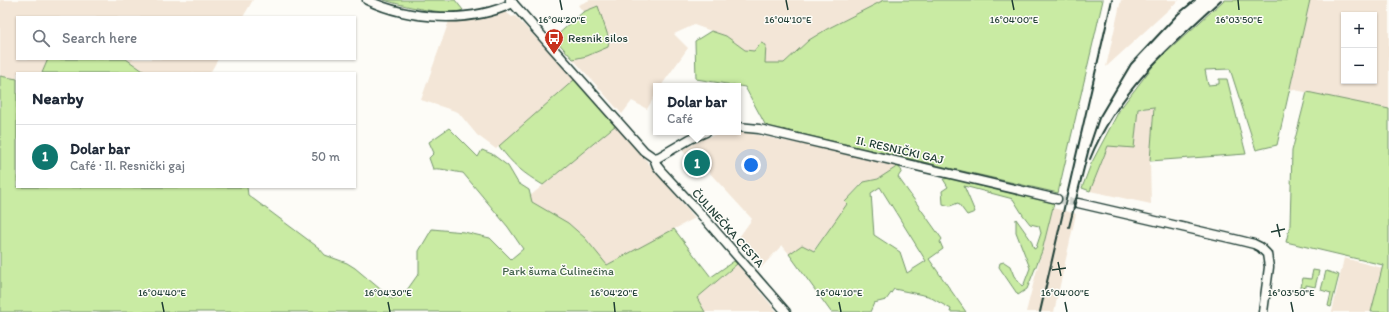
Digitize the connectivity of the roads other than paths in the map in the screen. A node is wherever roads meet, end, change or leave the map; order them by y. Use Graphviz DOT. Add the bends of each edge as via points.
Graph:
graph roads {
  1 [pos="367,0"];
  2 [pos="511,2"];
  3 [pos="741,127"];
  4 [pos="699,135"];
  5 [pos="654,158"];
  6 [pos="1057,199"];
  7 [pos="1078,204"];
  8 [pos="786,312"];
  9 [pos="1263,312"];
  1 -- 2 [label="street" via="412,14 439,17 461,17 498,10"];
  2 -- 5 [label="street, ČULINEČKA CESTA" via="644,151"];
  3 -- 6 [label="street, II. RESNIČKI GAJ" via="759,129"];
  4 -- 5 [label="street"];
  5 -- 8 [label="street, ČULINEČKA CESTA" via="661,171"];
  7 -- 9 [label="street" via="1254,244 1267,254"];
}
